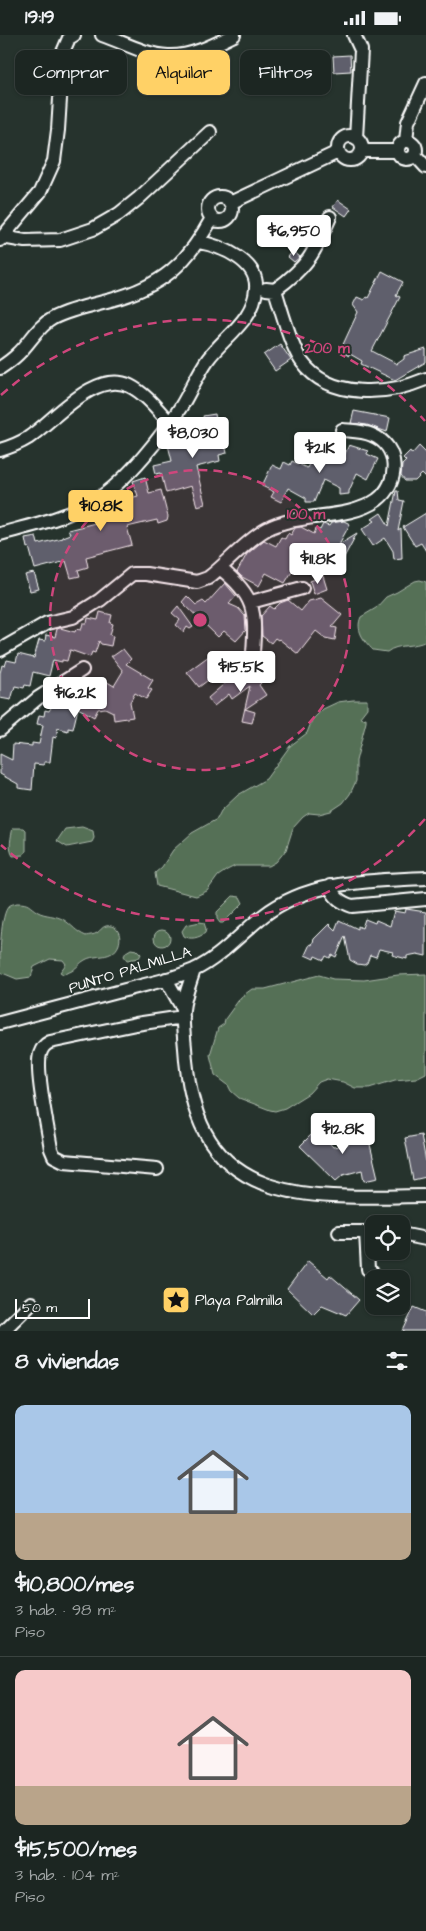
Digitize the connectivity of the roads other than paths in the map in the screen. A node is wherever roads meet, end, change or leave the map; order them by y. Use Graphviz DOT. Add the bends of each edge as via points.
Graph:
graph roads {
  1 [pos="74,35"];
  2 [pos="102,35"];
  3 [pos="234,35"];
  4 [pos="354,35"];
  5 [pos="426,83"];
  6 [pos="210,132"];
  7 [pos="356,137"];
  8 [pos="406,141"];
  9 [pos="362,151"];
  10 [pos="398,151"];
  11 [pos="338,152"];
  12 [pos="415,155"];
  13 [pos="426,167"];
  14 [pos="230,203"];
  15 [pos="330,217"];
  16 [pos="212,218"];
  17 [pos="1,239"];
  18 [pos="199,242"];
  19 [pos="256,288"];
  20 [pos="275,290"];
  21 [pos="0,368"];
  22 [pos="426,379"];
  23 [pos="170,423"];
  24 [pos="342,430"];
  25 [pos="0,450"];
  26 [pos="0,534"];
  27 [pos="221,569"];
  28 [pos="302,588"];
  29 [pos="251,602"];
  30 [pos="0,650"];
  31 [pos="253,653"];
  32 [pos="82,669"];
  33 [pos="0,730"];
  34 [pos="426,878"];
  35 [pos="330,886"];
  36 [pos="426,899"];
  37 [pos="194,970"];
  38 [pos="166,979"];
  39 [pos="183,1013"];
  40 [pos="0,1023"];
  41 [pos="156,1169"];
  42 [pos="426,1196"];
  43 [pos="339,1232"];
  44 [pos="365,1232"];
  45 [pos="410,1236"];
  46 [pos="426,1239"];
  47 [pos="31,1303"];
  48 [pos="3,1331"];
  1 -- 17 [label="street" via="69,38 63,52 54,161 40,192"];
  2 -- 3 [label="street" via="168,56 207,48"];
  4 -- 7 [label="street" via="361,50"];
  5 -- 8 [label="street" via="408,122"];
  6 -- 17 [label="street" via="139,198 93,229 60,241"];
  7 -- 9 [label="street"];
  7 -- 11 [label="street" via="344,137"];
  8 -- 10 [label="street" via="400,144"];
  8 -- 12 [label="street" via="415,145"];
  9 -- 10 [label="street"];
  9 -- 11 [label="street" via="350,161 343,159"];
  10 -- 12 [label="street" via="405,159"];
  11 -- 14 [label="street"];
  12 -- 13 [label="street"];
  14 -- 16 [label="street" via="231,211 227,218 220,221"];
  14 -- 16 [label="street" via="223,198 212,200 208,207"];
  15 -- 20 [label="street" via="314,252 303,267"];
  16 -- 18 [label="street"];
  18 -- 19 [label="street" via="212,244 240,259 254,275"];
  18 -- 21 [label="street" via="158,281 50,319 19,354"];
  19 -- 20 [label="street"];
  19 -- 23 [label="street" via="248,315 208,359"];
  20 -- 22 [label="street" via="301,361 315,375 333,385 368,391 399,388"];
  23 -- 25 [label="street" via="144,395 122,383 110,382 81,395 27,439"];
  23 -- 26 [label="street" via="119,483 97,500 56,518"];
  24 -- 27 [label="street" via="372,435 389,448 394,469 387,492 362,507 268,529"];
  27 -- 29 [label="street" via="242,588"];
  27 -- 30 [label="street" via="197,582 132,574 80,613 46,623"];
  28 -- 29 [label="street"];
  29 -- 31 [label="street"];
  32 -- 33 [label="street"];
  34 -- 35 [label="street, PUNTO PALMILLA"];
  35 -- 36 [label="street" via="334,896 352,906"];
  35 -- 37 [label="street, PUNTO PALMILLA" via="298,895 275,907 233,943"];
  37 -- 38 [label="street, PUNTO PALMILLA"];
  37 -- 39 [label="street"];
  38 -- 39 [label="street"];
  38 -- 40 [label="street, PUNTO PALMILLA"];
  39 -- 41 [label="street" via="50,1042 40,1055 40,1081 54,1155 64,1161"];
  39 -- 42 [label="street" via="186,1069 197,1119 215,1148 250,1179 296,1193"];
  43 -- 44 [label="street"];
  45 -- 46 [label="street"];
  47 -- 48 [label="street"];
}
